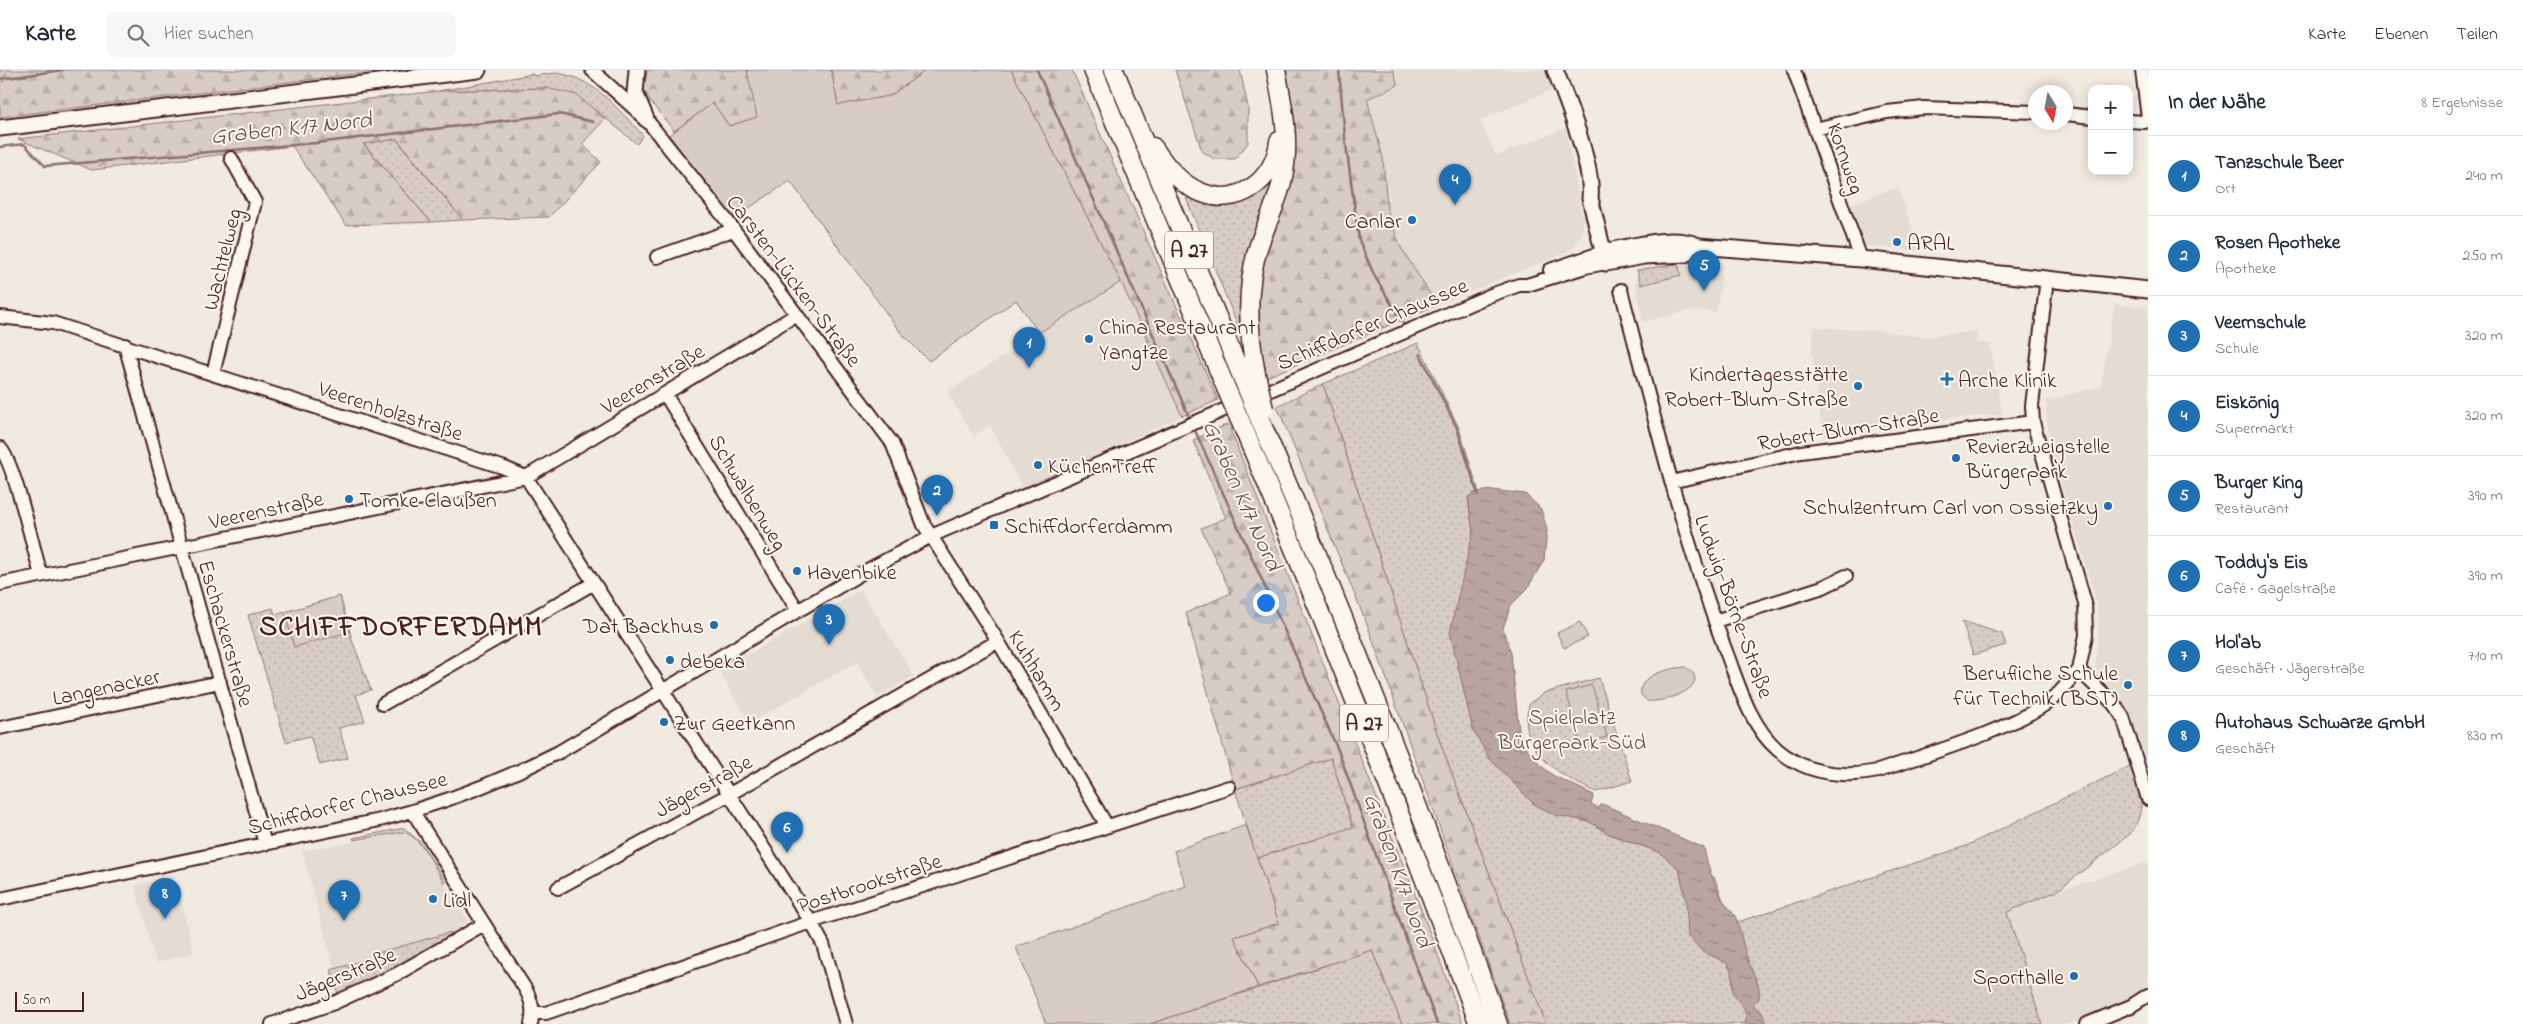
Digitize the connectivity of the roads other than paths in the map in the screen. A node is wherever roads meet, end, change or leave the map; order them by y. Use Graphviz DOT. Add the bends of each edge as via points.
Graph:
graph roads {
  1 [pos="478,70"];
  2 [pos="592,70"];
  3 [pos="637,70"];
  4 [pos="1093,70"];
  5 [pos="1114,70"];
  6 [pos="1270,70"];
  7 [pos="1276,70"];
  8 [pos="1555,70"];
  9 [pos="1794,70"];
  10 [pos="2142,70"];
  11 [pos="459,71"];
  12 [pos="2028,112"];
  13 [pos="2073,115"];
  14 [pos="2088,117"];
  15 [pos="646,119"];
  16 [pos="1134,120"];
  17 [pos="2133,120"];
  18 [pos="0,128"];
  19 [pos="1815,129"];
  20 [pos="231,158"];
  21 [pos="733,230"];
  22 [pos="657,257"];
  23 [pos="1608,257"];
  24 [pos="1861,259"];
  25 [pos="2047,278"];
  26 [pos="1620,290"];
  27 [pos="2148,290"];
  28 [pos="796,315"];
  29 [pos="0,317"];
  30 [pos="125,346"];
  31 [pos="213,374"];
  32 [pos="1250,377"];
  33 [pos="665,394"];
  34 [pos="2033,422"];
  35 [pos="0,448"];
  36 [pos="526,478"];
  37 [pos="1671,482"];
  38 [pos="931,536"];
  39 [pos="182,547"];
  40 [pos="41,575"];
  41 [pos="1846,576"];
  42 [pos="594,583"];
  43 [pos="0,584"];
  44 [pos="798,611"];
  45 [pos="1715,621"];
  46 [pos="998,641"];
  47 [pos="2079,670"];
  48 [pos="220,682"];
  49 [pos="662,690"];
  50 [pos="383,704"];
  51 [pos="0,728"];
  52 [pos="1229,787"];
  53 [pos="728,795"];
  54 [pos="2148,798"];
  55 [pos="413,812"];
  56 [pos="1107,826"];
  57 [pos="264,844"];
  58 [pos="558,888"];
  59 [pos="0,899"];
  60 [pos="811,922"];
  61 [pos="484,924"];
  62 [pos="2148,997"];
  63 [pos="532,1018"];
  64 [pos="272,1024"];
  65 [pos="846,1024"];
  66 [pos="1479,1024"];
  67 [pos="1498,1024"];
  68 [pos="2087,1024"];
  1 -- 11 [label="main road"];
  2 -- 15 [label="street, Carsten-Lücken-Straße"];
  3 -- 15 [label="main road" via="635,93"];
  4 -- 66 [label="highway, A 27, bridge" via="1309,582"];
  5 -- 16 [label="highway, A 27"];
  6 -- 16 [label="highway" via="1279,121 1278,148 1271,170 1252,188 1237,195 1208,195 1188,185 1160,158"];
  7 -- 32 [label="highway" via="1285,122 1286,164 1250,284"];
  8 -- 23 [label="main road" via="1572,113 1591,187 1590,198"];
  9 -- 19 [label="street, Kornweg"];
  10 -- 17 [label="street" via="2148,118 2145,122"];
  11 -- 18 [label="main road"];
  12 -- 19 [label="street" via="1924,108 1887,112"];
  13 -- 14 [label="street"];
  15 -- 21 [label="street, Carsten-Lücken-Straße"];
  16 -- 32 [label="highway, A 27"];
  19 -- 24 [label="street, Kornweg"];
  20 -- 31 [label="street, Wachtelweg" via="255,202"];
  21 -- 22 [label="street"];
  21 -- 28 [label="street, Carsten-Lücken-Straße"];
  23 -- 24 [label="main road, Schiffdorfer Chaussee" via="1686,254 1699,246"];
  23 -- 38 [label="street, Schiffdorfer Chaussee" via="1582,257 1524,279 1519,284"];
  24 -- 25 [label="main road, Schiffdorfer Chaussee"];
  25 -- 27 [label="main road, Schiffdorfer Chaussee"];
  25 -- 34 [label="street"];
  26 -- 37 [label="street, Ludwig-Börne-Straße"];
  28 -- 33 [label="street, Veerenstraße"];
  28 -- 38 [label="street, Carsten-Lücken-Straße" via="892,443"];
  29 -- 30 [label="street, Veerenholzstraße" via="53,323"];
  30 -- 31 [label="street, Veerenholzstraße"];
  30 -- 39 [label="street, Eschackerstraße"];
  31 -- 36 [label="street, Veerenholzstraße" via="502,467"];
  32 -- 67 [label="highway, A 27, bridge" via="1287,483 1395,749"];
  33 -- 36 [label="street, Veerenstraße"];
  33 -- 44 [label="street, Schwalbenweg"];
  34 -- 37 [label="street, Robert-Blum-Straße" via="1801,452"];
  34 -- 47 [label="street" via="2085,603 2086,635"];
  35 -- 40 [label="street" via="6,453"];
  36 -- 39 [label="street, Veerenstraße"];
  36 -- 42 [label="street"];
  37 -- 45 [label="street, Ludwig-Börne-Straße"];
  38 -- 44 [label="street, Schiffdorfer Chaussee"];
  38 -- 46 [label="street, Kuhhamm"];
  39 -- 40 [label="street, Veerenstraße"];
  39 -- 48 [label="street, Eschackerstraße"];
  40 -- 43 [label="street, Veerenstraße"];
  41 -- 45 [label="street" via="1823,587"];
  42 -- 49 [label="street"];
  42 -- 50 [label="street"];
  44 -- 49 [label="street, Schiffdorfer Chaussee"];
  45 -- 47 [label="street, Ludwig-Börne-Straße" via="1733,670 1762,732 1778,750 1795,761 1817,771 1838,775 1878,771 2002,726 2052,700"];
  46 -- 53 [label="street, Jägerstraße"];
  46 -- 56 [label="street, Kuhhamm"];
  47 -- 54 [label="street" via="2123,717"];
  48 -- 51 [label="street, Langenacker"];
  48 -- 57 [label="street, Eschackerstraße"];
  49 -- 53 [label="street"];
  49 -- 55 [label="street, Schiffdorfer Chaussee" via="512,776"];
  52 -- 56 [label="street, Postbrookstraße"];
  53 -- 58 [label="street, Jägerstraße"];
  53 -- 60 [label="street"];
  55 -- 57 [label="street, Schiffdorfer Chaussee"];
  55 -- 61 [label="street"];
  56 -- 60 [label="street, Postbrookstraße"];
  57 -- 59 [label="street, Schiffdorfer Chaussee"];
  60 -- 63 [label="street, Postbrookstraße"];
  60 -- 65 [label="street" via="823,944"];
  61 -- 63 [label="street" via="526,990 532,1002"];
  61 -- 64 [label="street, Jägerstraße" via="397,974 334,1003"];
  62 -- 68 [label="street"];
}
